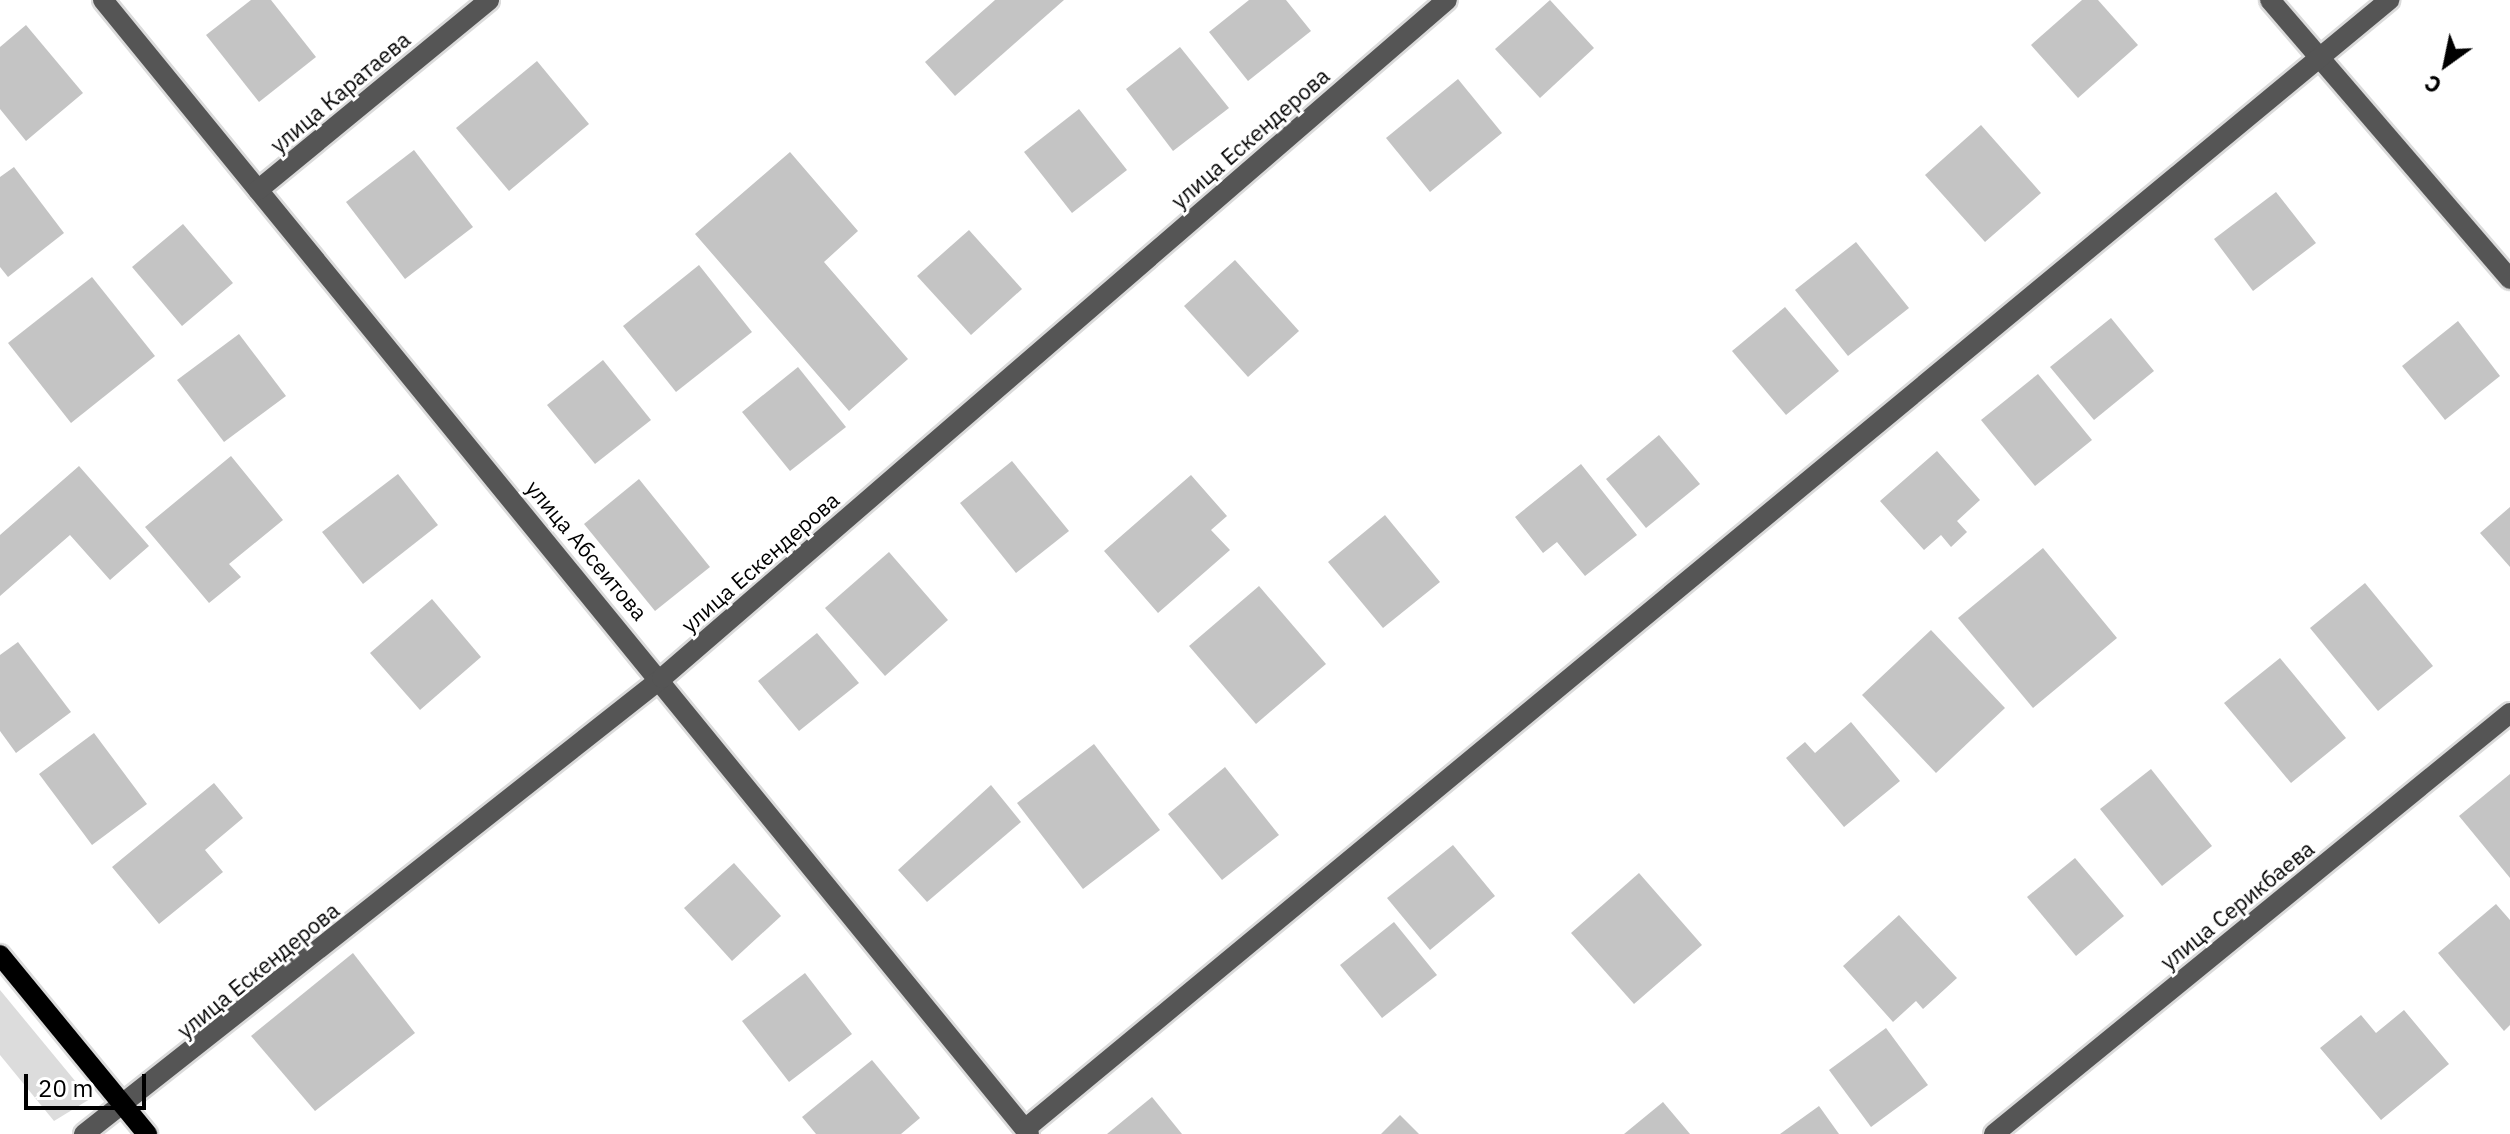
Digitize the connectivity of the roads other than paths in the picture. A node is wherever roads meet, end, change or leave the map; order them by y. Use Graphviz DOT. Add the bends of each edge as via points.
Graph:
graph roads {
  1 [pos="103,0"];
  2 [pos="489,0"];
  3 [pos="1447,0"];
  4 [pos="2270,0"];
  5 [pos="2389,0"];
  6 [pos="2318,59"];
  7 [pos="258,190"];
  8 [pos="2510,279"];
  9 [pos="662,678"];
  10 [pos="2510,713"];
  11 [pos="0,955"];
  12 [pos="125,1107"];
  13 [pos="1027,1132"];
  14 [pos="84,1134"];
  15 [pos="147,1134"];
  16 [pos="1994,1134"];
  1 -- 7 [label="street, улица Абсеитова"];
  2 -- 7 [label="street, улица Каратаева"];
  3 -- 9 [label="street, улица Ескендерова"];
  4 -- 6 [label="street"];
  5 -- 6 [label="street"];
  6 -- 8 [label="street"];
  6 -- 13 [label="street"];
  7 -- 9 [label="street, улица Абсеитова"];
  9 -- 12 [label="street, улица Ескендерова"];
  9 -- 13 [label="street, улица Абсеитова"];
  10 -- 16 [label="street, улица Серикбаева"];
  11 -- 12 [label="main road"];
  12 -- 14 [label="street, улица Ескендерова"];
  12 -- 15 [label="main road"];
}
